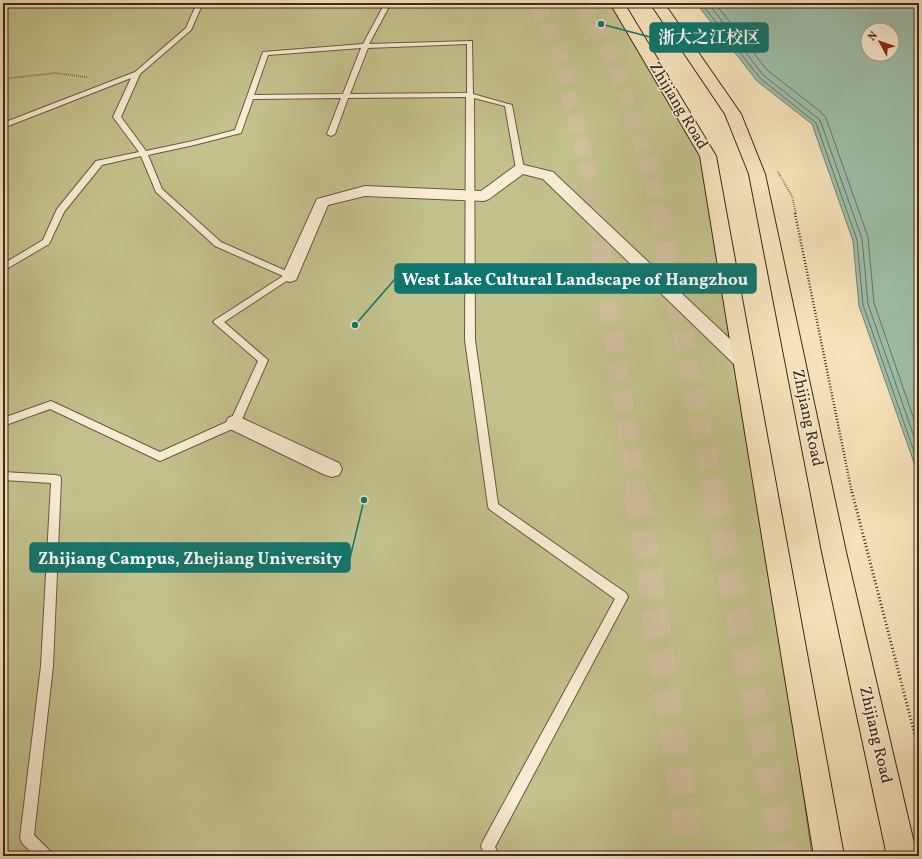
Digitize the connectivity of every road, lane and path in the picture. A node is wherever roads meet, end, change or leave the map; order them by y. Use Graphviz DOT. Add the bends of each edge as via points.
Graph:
graph roads {
  1 [pos="200,3"];
  2 [pos="388,3"];
  3 [pos="617,3"];
  4 [pos="657,3"];
  5 [pos="365,46"];
  6 [pos="137,73"];
  7 [pos="3,79"];
  8 [pos="112,83"];
  9 [pos="470,95"];
  10 [pos="345,96"];
  11 [pos="250,97"];
  12 [pos="3,126"];
  13 [pos="331,134"];
  14 [pos="144,154"];
  15 [pos="520,169"];
  16 [pos="470,195"];
  17 [pos="3,268"];
  18 [pos="290,276"];
  19 [pos="744,362"];
  20 [pos="3,422"];
  21 [pos="235,423"];
  22 [pos="332,469"];
  23 [pos="3,476"];
  24 [pos="45,856"];
  25 [pos="492,856"];
  26 [pos="829,856"];
  27 [pos="902,856"];
  1 -- 6 [label="lane" via="189,29"];
  2 -- 5 [label="lane"];
  3 -- 19 [label="main road, Zhijiang Road" via="708,156"];
  4 -- 27 [label="main road, Zhijiang Road" via="733,114 757,174 834,552"];
  5 -- 9 [label="lane" via="470,42"];
  5 -- 10 [label="lane"];
  5 -- 11 [label="lane" via="265,53"];
  6 -- 8 [label="lane"];
  6 -- 14 [label="lane" via="117,117"];
  7 -- 8 [label="path" via="39,73 68,72"];
  8 -- 12 [label="lane"];
  9 -- 10 [label="lane"];
  9 -- 15 [label="lane" via="508,105"];
  9 -- 16 [label="lane"];
  10 -- 11 [label="lane"];
  10 -- 13 [label="lane"];
  11 -- 14 [label="lane" via="238,131"];
  14 -- 17 [label="lane" via="98,163 60,211 46,242"];
  14 -- 18 [label="lane" via="159,190 218,244"];
  15 -- 16 [label="street" via="484,196"];
  15 -- 19 [label="street" via="548,175"];
  16 -- 18 [label="street" via="365,191 322,202"];
  16 -- 25 [label="lane" via="470,340 493,506 622,597 488,846"];
  18 -- 21 [label="lane" via="218,322 263,360"];
  19 -- 26 [label="main road, Zhijiang Road"];
  20 -- 21 [label="lane" via="51,405 160,457"];
  21 -- 22 [label="street"];
  23 -- 24 [label="lane" via="56,480 47,666 27,838"];
}
